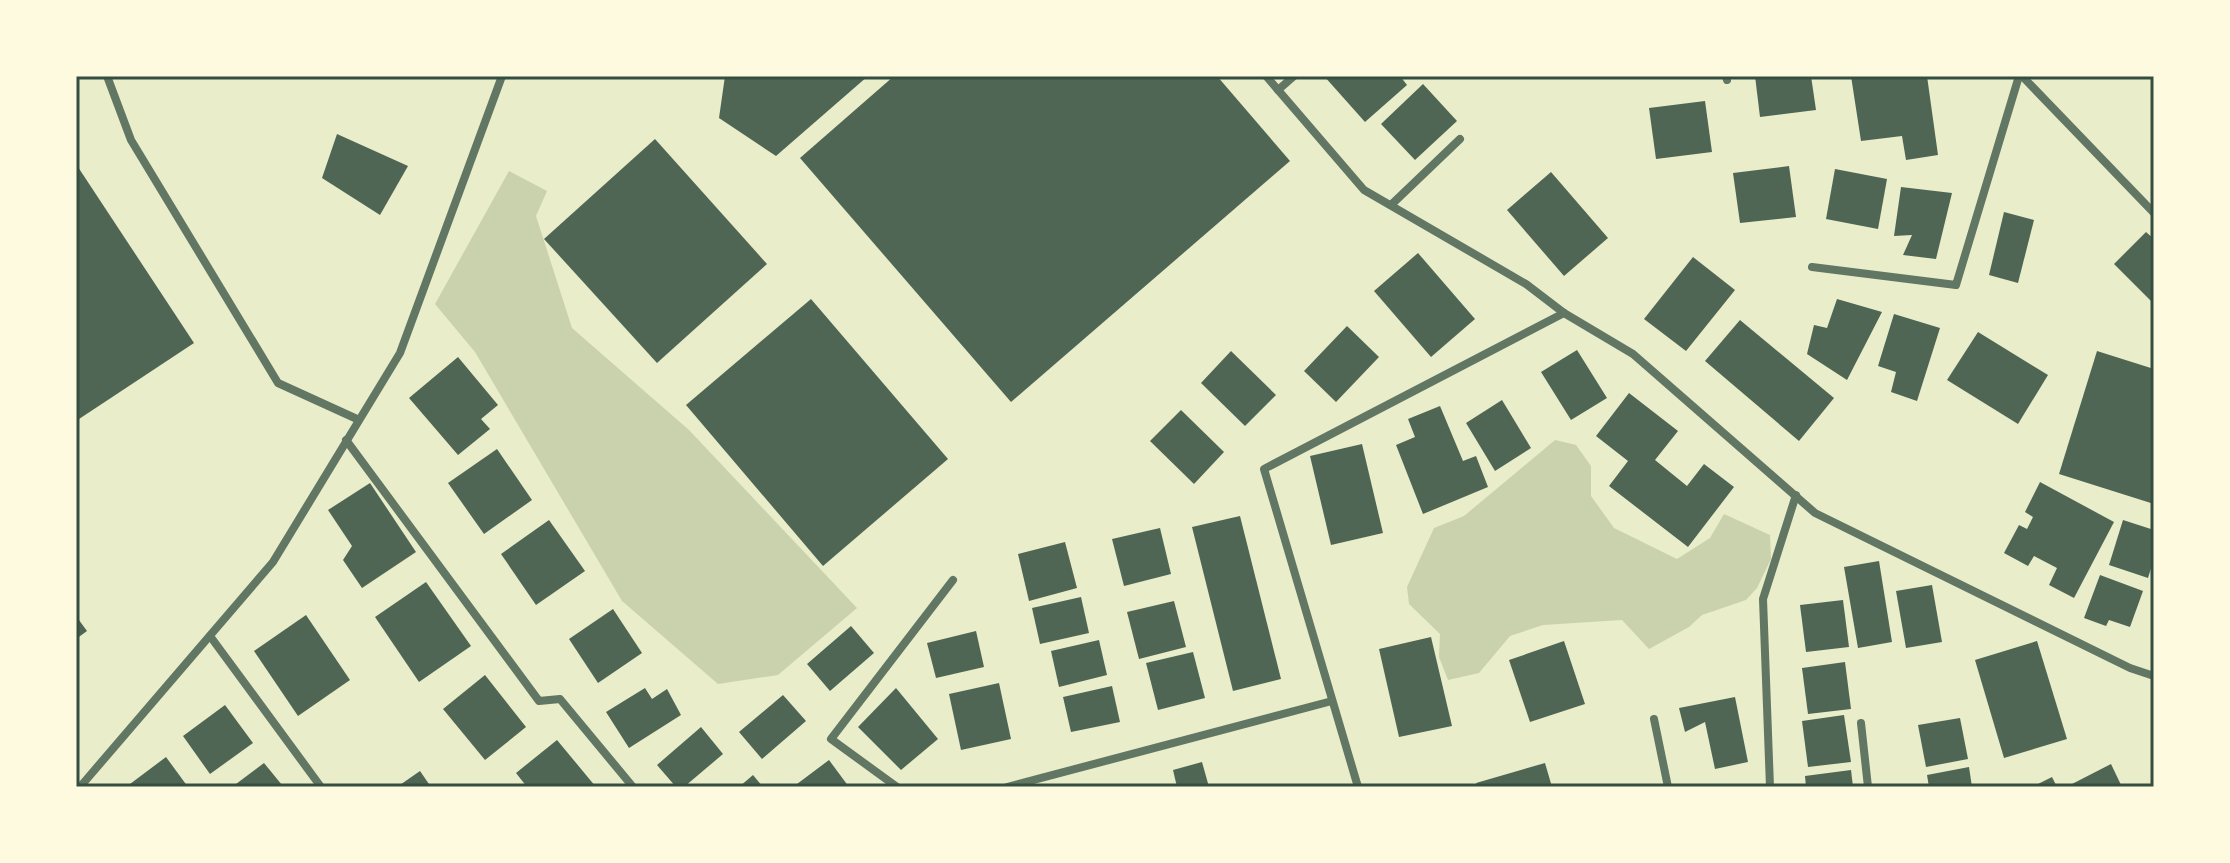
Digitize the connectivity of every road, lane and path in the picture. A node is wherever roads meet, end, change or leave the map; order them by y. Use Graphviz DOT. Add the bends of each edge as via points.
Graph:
graph roads {
  1 [pos="107,76"];
  2 [pos="502,76"];
  3 [pos="1266,76"];
  4 [pos="1294,76"];
  5 [pos="2021,76"];
  6 [pos="1278,90"];
  7 [pos="1460,139"];
  8 [pos="1391,205"];
  9 [pos="2154,213"];
  10 [pos="1812,267"];
  11 [pos="1564,313"];
  12 [pos="357,419"];
  13 [pos="346,440"];
  14 [pos="1796,495"];
  15 [pos="953,580"];
  16 [pos="210,636"];
  17 [pos="2154,676"];
  18 [pos="1332,701"];
  19 [pos="1654,719"];
  20 [pos="1861,723"];
  21 [pos="80,787"];
  22 [pos="321,787"];
  23 [pos="633,787"];
  24 [pos="897,787"];
  25 [pos="1007,787"];
  26 [pos="1358,787"];
  27 [pos="1668,787"];
  28 [pos="1770,787"];
  29 [pos="1868,787"];
  1 -- 12 [label="street" via="131,140 278,383"];
  2 -- 12 [label="street" via="400,353"];
  3 -- 6 [label="street"];
  4 -- 6 [label="street"];
  5 -- 9 [label="street"];
  5 -- 10 [label="street" via="1956,285"];
  6 -- 8 [label="street" via="1364,190"];
  7 -- 8 [label="street"];
  8 -- 11 [label="street" via="1526,284"];
  11 -- 14 [label="street" via="1633,354"];
  11 -- 18 [label="street" via="1264,469"];
  12 -- 13 [label="street"];
  13 -- 16 [label="street" via="273,562"];
  13 -- 23 [label="street" via="539,701 560,699"];
  14 -- 17 [label="street" via="1815,513"];
  14 -- 28 [label="street" via="1763,599"];
  15 -- 24 [label="street" via="831,739"];
  16 -- 21 [label="street"];
  16 -- 22 [label="street"];
  18 -- 25 [label="street"];
  18 -- 26 [label="street"];
  19 -- 27 [label="street"];
  20 -- 29 [label="street"];
}
